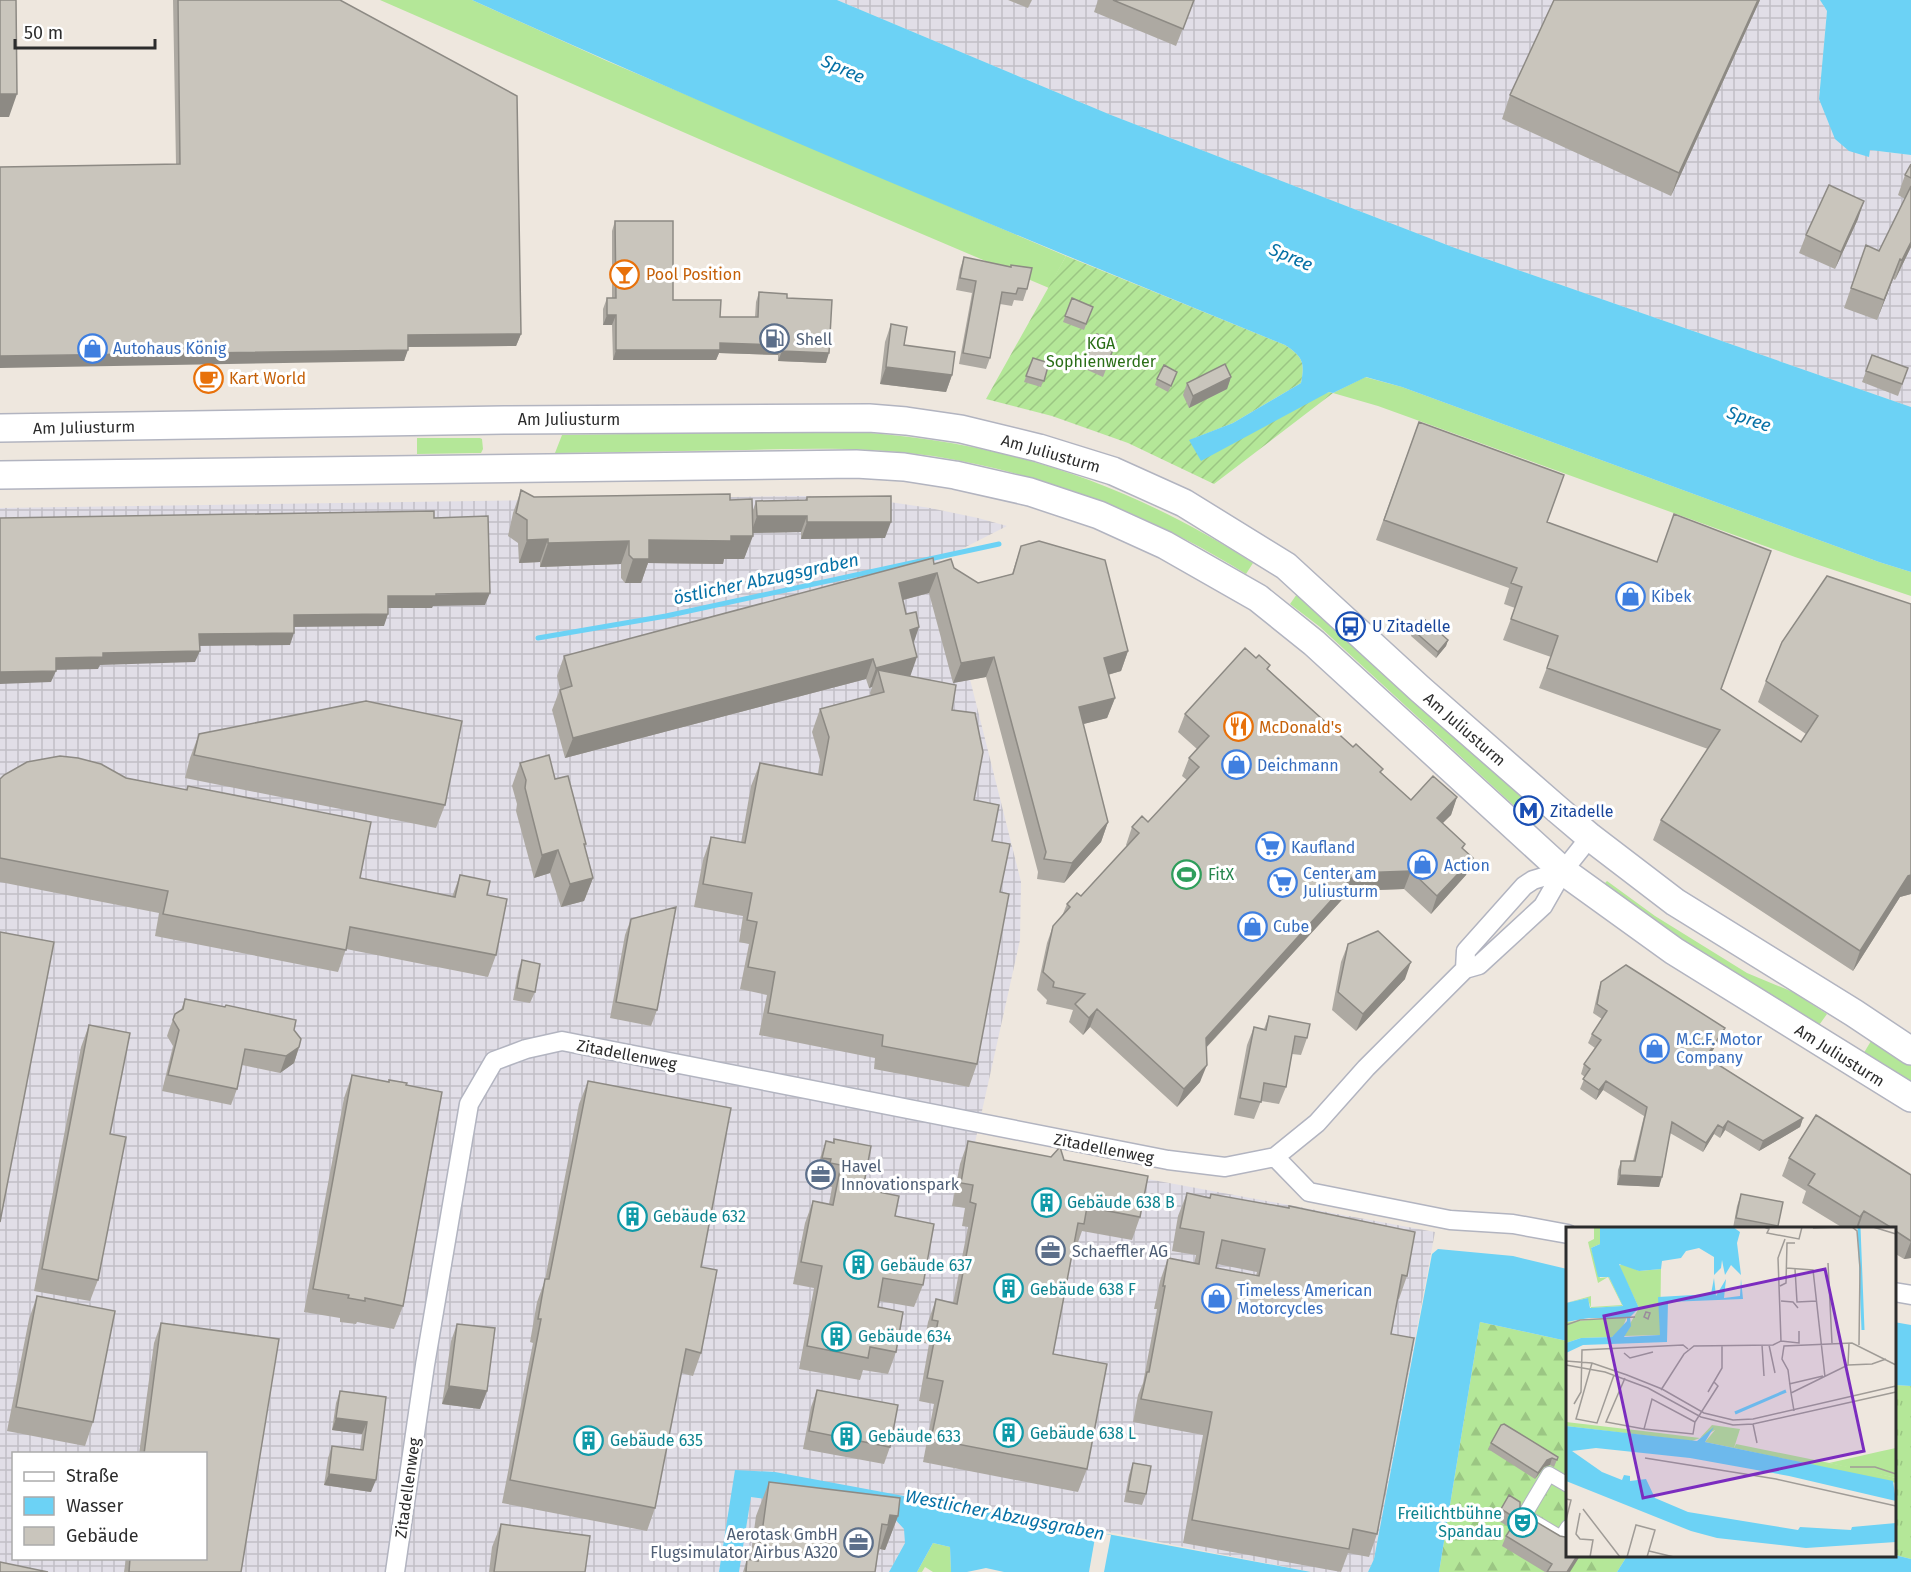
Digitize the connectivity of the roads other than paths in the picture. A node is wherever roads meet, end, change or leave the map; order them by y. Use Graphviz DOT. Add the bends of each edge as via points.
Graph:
graph roads {
  1 [pos="0,428"];
  2 [pos="0,475"];
  3 [pos="1590,837"];
  4 [pos="1563,871"];
  5 [pos="1465,969"];
  6 [pos="1911,1051"];
  7 [pos="1911,1098"];
  8 [pos="1275,1157"];
  9 [pos="1566,1234"];
  10 [pos="1896,1292"];
  11 [pos="1911,1294"];
  12 [pos="1566,1484"];
  13 [pos="1566,1530"];
  14 [pos="394,1572"];
  1 -- 3 [label="main road, Am Juliusturm" via="513,419 869,418 961,429 1039,448 1113,471 1184,503 1286,566"];
  2 -- 4 [label="main road, Am Juliusturm" via="856,464 955,475 1030,492 1099,514 1165,545 1258,598 1314,643"];
  3 -- 4 [label="street, Zitadellenweg"];
  3 -- 6 [label="main road, Am Juliusturm" via="1675,902"];
  4 -- 5 [label="street, Zitadellenweg" via="1543,906 1479,965"];
  4 -- 5 [label="street, Zitadellenweg" via="1524,886 1466,951"];
  4 -- 7 [label="main road, Am Juliusturm" via="1674,951"];
  5 -- 8 [label="street, Zitadellenweg" via="1317,1123"];
  8 -- 9 [label="street" via="1309,1192 1450,1220 1513,1224"];
  8 -- 14 [label="street, Zitadellenweg" via="1225,1167 1168,1161 562,1041 494,1061 469,1104"];
  10 -- 11 [label="street"];
  12 -- 13 [label="street" via="1550,1474 1524,1516 1561,1538"];
}
